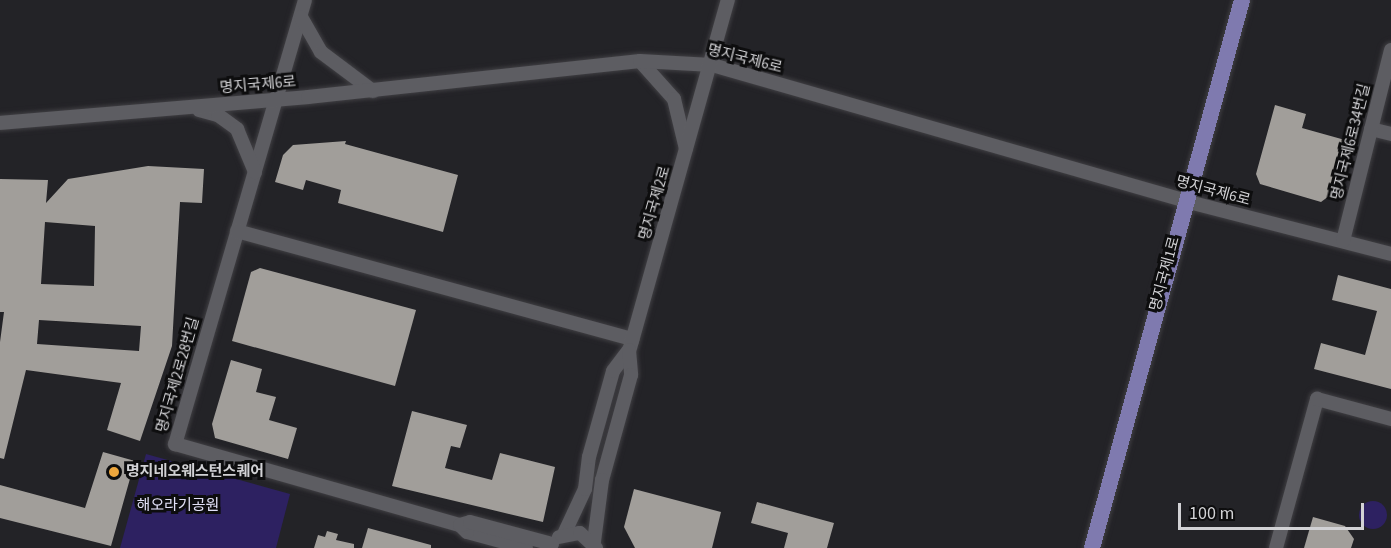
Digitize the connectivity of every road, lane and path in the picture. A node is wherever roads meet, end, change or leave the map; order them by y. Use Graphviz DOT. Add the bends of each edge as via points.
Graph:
graph roads {
  1 [pos="305,0"];
  2 [pos="728,0"];
  3 [pos="1242,0"];
  4 [pos="301,16"];
  5 [pos="1391,50"];
  6 [pos="640,61"];
  7 [pos="712,65"];
  8 [pos="373,91"];
  9 [pos="276,100"];
  10 [pos="179,108"];
  11 [pos="0,123"];
  12 [pos="1371,129"];
  13 [pos="1391,134"];
  14 [pos="687,152"];
  15 [pos="255,172"];
  16 [pos="1185,201"];
  17 [pos="237,231"];
  18 [pos="1343,241"];
  19 [pos="1391,254"];
  20 [pos="631,344"];
  21 [pos="1391,419"];
  22 [pos="460,525"];
  23 [pos="564,534"];
  24 [pos="595,545"];
  25 [pos="552,546"];
  26 [pos="526,548"];
  27 [pos="1092,548"];
  28 [pos="1276,548"];
  1 -- 4 [label="street, 명지국제2로28번길"];
  2 -- 7 [label="street, 명지국제2로"];
  3 -- 16 [label="main road, 명지국제1로"];
  4 -- 8 [label="street" via="321,52"];
  4 -- 9 [label="street, 명지국제2로28번길"];
  5 -- 12 [label="street, 명지국제6로34번길"];
  6 -- 7 [label="street, 명지국제6로"];
  6 -- 8 [label="street, 명지국제6로"];
  6 -- 14 [label="street" via="674,99"];
  7 -- 14 [label="street, 명지국제2로"];
  7 -- 16 [label="street, 명지국제6로"];
  8 -- 9 [label="street, 명지국제6로"];
  9 -- 10 [label="street, 명지국제6로"];
  9 -- 15 [label="street, 명지국제2로28번길"];
  10 -- 11 [label="street, 명지국제6로"];
  10 -- 15 [label="street" via="210,112 232,124 247,146"];
  12 -- 13 [label="street"];
  12 -- 18 [label="street, 명지국제6로34번길"];
  14 -- 20 [label="street, 명지국제2로"];
  15 -- 17 [label="street, 명지국제2로28번길"];
  16 -- 18 [label="street, 명지국제6로"];
  16 -- 27 [label="main road, 명지국제1로"];
  17 -- 20 [label="street"];
  17 -- 22 [label="street, 명지국제2로28번길" via="175,444"];
  18 -- 19 [label="street, 명지국제6로"];
  20 -- 23 [label="street, 명지국제2로" via="613,371 589,457 585,489"];
  20 -- 24 [label="street, 명지국제2로" via="631,375 602,480"];
  21 -- 28 [label="street" via="1317,399"];
  22 -- 25 [label="street, 명지국제2로28번길" via="470,522"];
  22 -- 26 [label="street, 명지국제2로28번길" via="467,532"];
  23 -- 24 [label="street" via="580,533"];
  23 -- 25 [label="street"];
}
